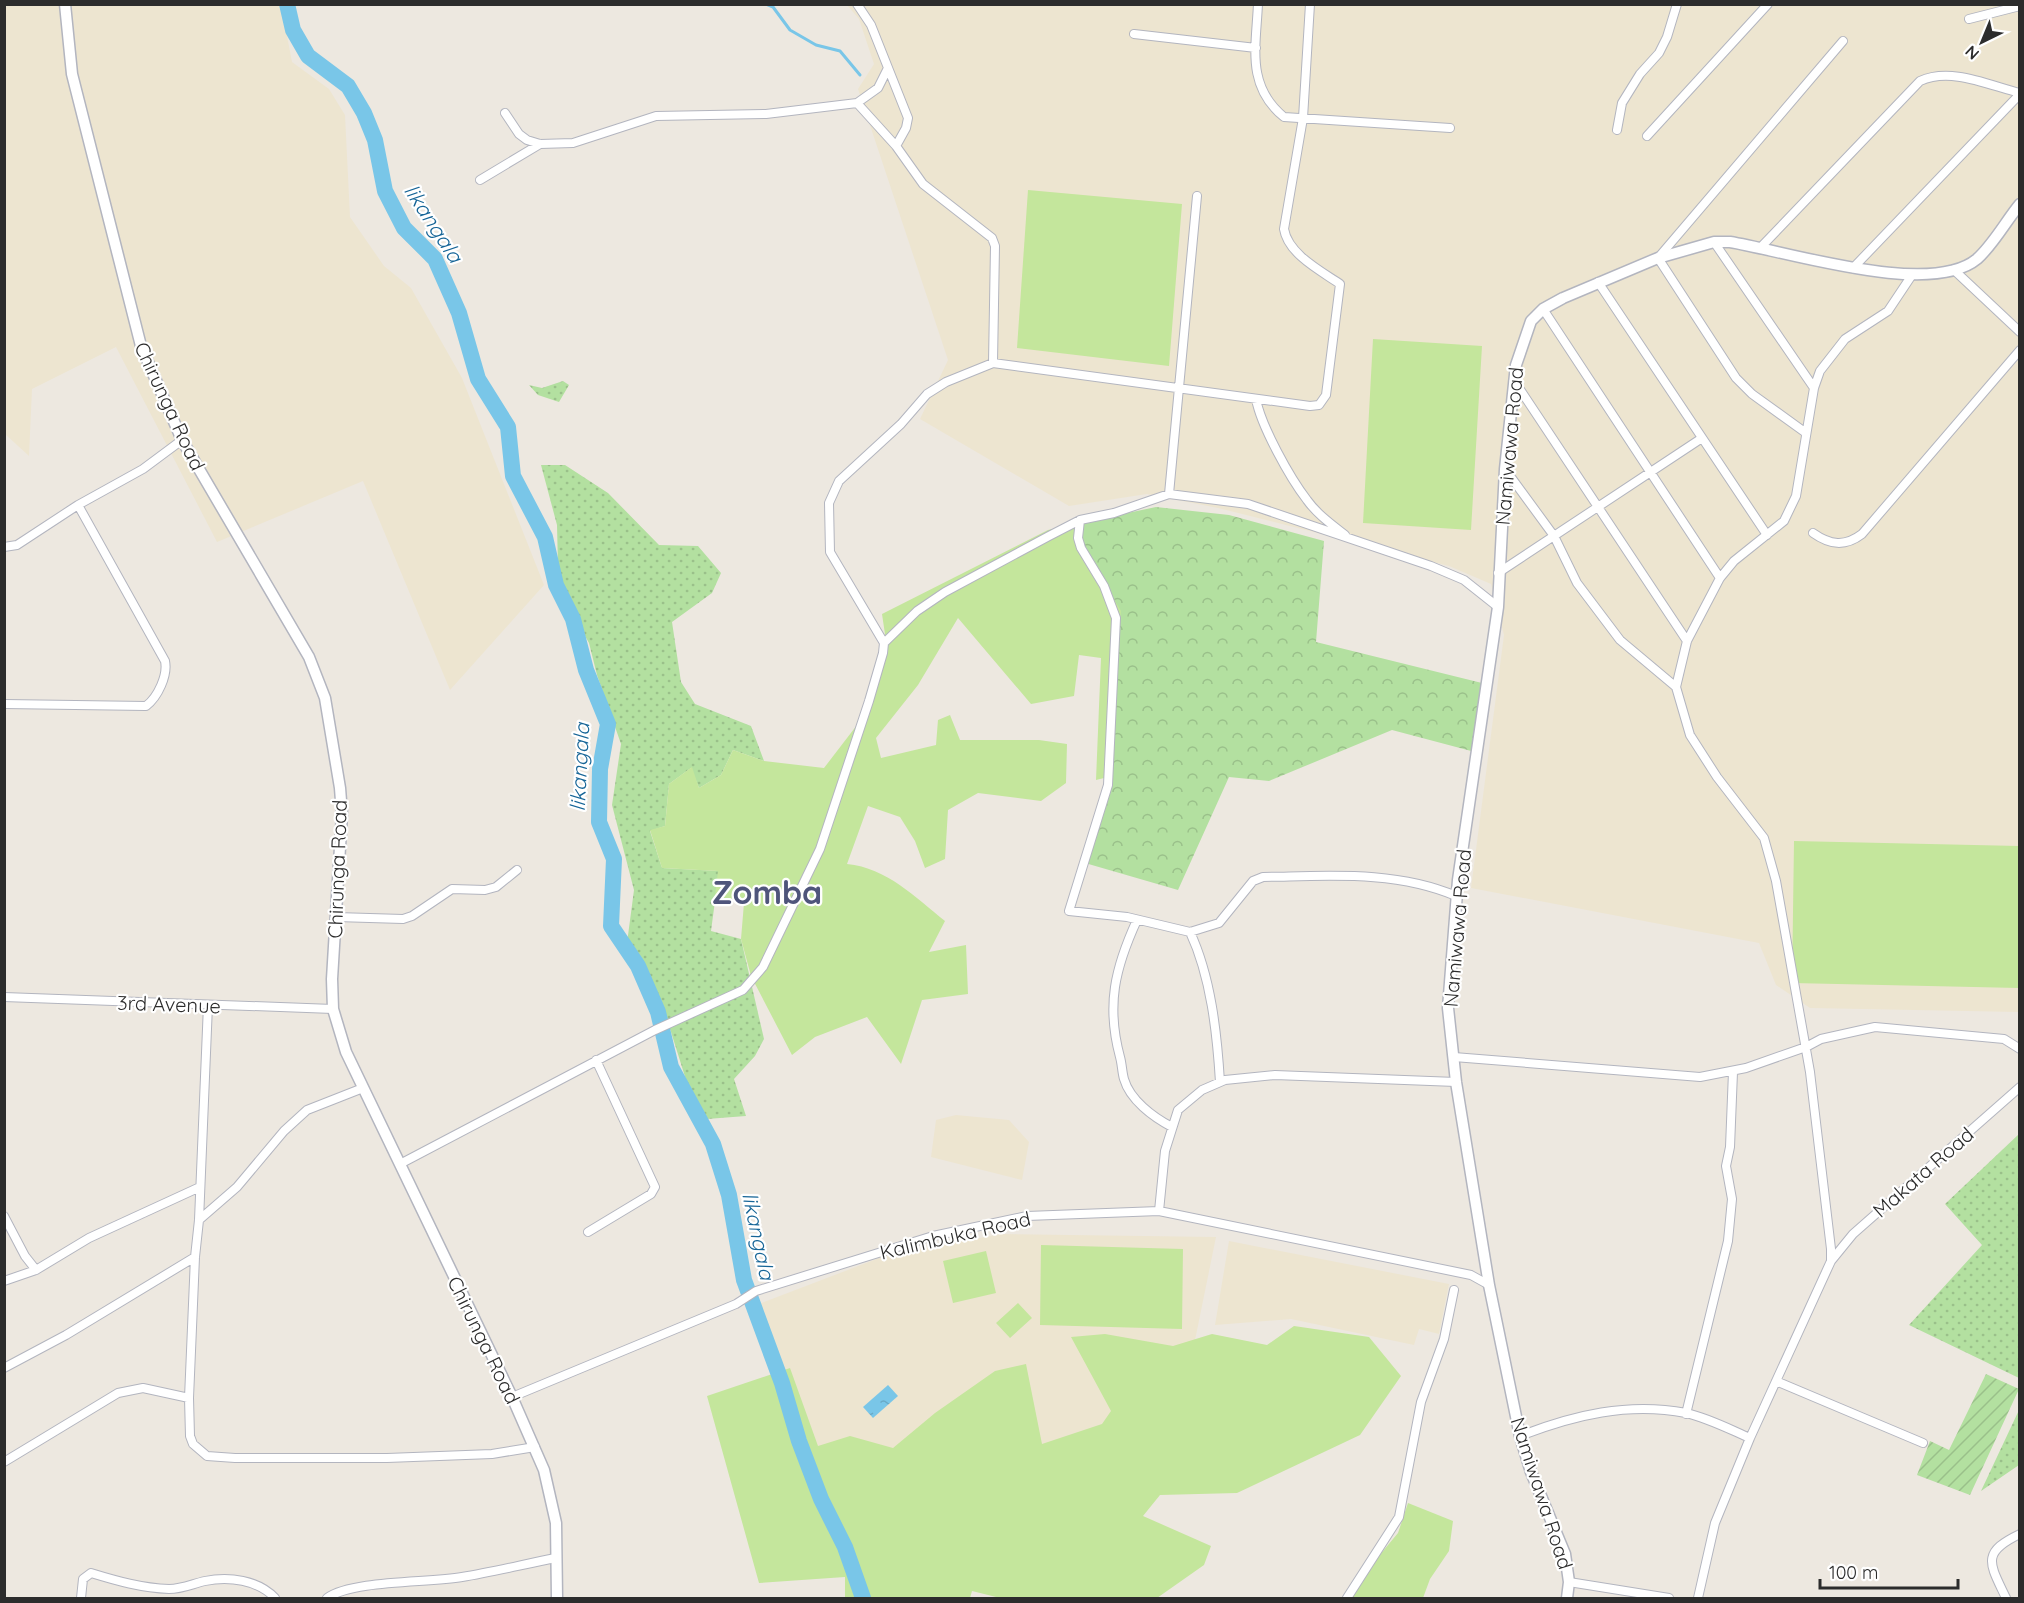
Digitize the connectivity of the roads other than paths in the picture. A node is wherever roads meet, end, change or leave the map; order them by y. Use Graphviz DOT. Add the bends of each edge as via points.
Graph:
graph roads {
  1 [pos="65,4"];
  2 [pos="857,4"];
  3 [pos="1258,4"];
  4 [pos="1310,4"];
  5 [pos="1677,4"];
  6 [pos="1768,4"];
  7 [pos="2019,6"];
  8 [pos="1969,19"];
  9 [pos="1134,34"];
  10 [pos="1843,41"];
  11 [pos="1256,48"];
  12 [pos="888,68"];
  13 [pos="2019,94"];
  14 [pos="857,103"];
  15 [pos="505,112"];
  16 [pos="1303,118"];
  17 [pos="1450,128"];
  18 [pos="1617,130"];
  19 [pos="1647,136"];
  20 [pos="540,144"];
  21 [pos="896,146"];
  22 [pos="480,180"];
  23 [pos="1197,196"];
  24 [pos="2019,204"];
  25 [pos="1714,242"];
  26 [pos="1761,247"];
  27 [pos="1658,258"];
  28 [pos="1853,268"];
  29 [pos="1954,270"];
  30 [pos="1912,275"];
  31 [pos="1598,282"];
  32 [pos="1543,309"];
  33 [pos="2019,332"];
  34 [pos="2019,350"];
  35 [pos="993,363"];
  36 [pos="1515,382"];
  37 [pos="1814,388"];
  38 [pos="1179,390"];
  39 [pos="1256,399"];
  40 [pos="1806,433"];
  41 [pos="1702,438"];
  42 [pos="182,440"];
  43 [pos="1505,469"];
  44 [pos="1650,472"];
  45 [pos="1169,494"];
  46 [pos="78,505"];
  47 [pos="1598,507"];
  48 [pos="1080,520"];
  49 [pos="1813,533"];
  50 [pos="1767,535"];
  51 [pos="1554,536"];
  52 [pos="1350,539"];
  53 [pos="4,547"];
  54 [pos="1498,573"];
  55 [pos="1720,578"];
  56 [pos="1498,607"];
  57 [pos="1687,641"];
  58 [pos="884,643"];
  59 [pos="1676,687"];
  60 [pos="4,704"];
  61 [pos="517,870"];
  62 [pos="1456,896"];
  63 [pos="336,917"];
  64 [pos="1137,920"];
  65 [pos="1190,932"];
  66 [pos="4,997"];
  67 [pos="208,1005"];
  68 [pos="333,1009"];
  69 [pos="1806,1047"];
  70 [pos="2019,1049"];
  71 [pos="1454,1057"];
  72 [pos="596,1060"];
  73 [pos="1733,1072"];
  74 [pos="1220,1082"];
  75 [pos="1456,1082"];
  76 [pos="2019,1087"];
  77 [pos="363,1088"];
  78 [pos="1172,1127"];
  79 [pos="400,1164"];
  80 [pos="200,1186"];
  81 [pos="1159,1212"];
  82 [pos="4,1216"];
  83 [pos="200,1220"];
  84 [pos="588,1232"];
  85 [pos="195,1257"];
  86 [pos="1831,1261"];
  87 [pos="36,1270"];
  88 [pos="4,1281"];
  89 [pos="1489,1285"];
  90 [pos="1454,1290"];
  91 [pos="4,1368"];
  92 [pos="1776,1381"];
  93 [pos="512,1397"];
  94 [pos="189,1398"];
  95 [pos="1686,1413"];
  96 [pos="1520,1436"];
  97 [pos="1750,1438"];
  98 [pos="1923,1443"];
  99 [pos="535,1447"];
  100 [pos="4,1462"];
  101 [pos="2019,1534"];
  102 [pos="556,1558"];
  103 [pos="1569,1582"];
  104 [pos="81,1599"];
  105 [pos="275,1599"];
  106 [pos="327,1599"];
  107 [pos="557,1599"];
  108 [pos="1347,1599"];
  109 [pos="1567,1599"];
  110 [pos="1669,1599"];
  111 [pos="1698,1599"];
  112 [pos="2006,1599"];
  1 -- 42 [label="street, Chirunga Road" via="72,74 136,333"];
  2 -- 12 [label="street" via="871,25"];
  3 -- 11 [label="street"];
  4 -- 16 [label="street"];
  5 -- 18 [label="street" via="1659,53 1622,103"];
  6 -- 19 [label="street"];
  7 -- 8 [label="street"];
  9 -- 11 [label="street"];
  10 -- 27 [label="street"];
  11 -- 16 [label="street" via="1254,70 1276,110 1284,117"];
  12 -- 14 [label="street" via="878,88"];
  12 -- 21 [label="street" via="908,118"];
  13 -- 26 [label="street" via="1947,74 1920,81"];
  13 -- 28 [label="street"];
  14 -- 20 [label="street" via="766,114 656,116 591,139"];
  14 -- 21 [label="street"];
  15 -- 20 [label="street" via="519,134"];
  16 -- 17 [label="street"];
  16 -- 39 [label="street" via="1284,230 1287,241 1303,257 1340,284 1326,395 1319,405 1310,406"];
  20 -- 22 [label="street"];
  21 -- 35 [label="street" via="933,194 992,238"];
  23 -- 38 [label="street"];
  24 -- 29 [label="street" via="1977,260"];
  25 -- 26 [label="street"];
  25 -- 27 [label="street"];
  25 -- 37 [label="street"];
  26 -- 28 [label="street"];
  27 -- 31 [label="street"];
  27 -- 40 [label="street" via="1736,378"];
  28 -- 30 [label="street"];
  29 -- 30 [label="street"];
  29 -- 33 [label="street"];
  30 -- 37 [label="street" via="1888,311 1845,339 1820,371"];
  31 -- 32 [label="street"];
  31 -- 41 [label="street"];
  32 -- 36 [label="street, Namiwawa Road" via="1531,321 1516,365"];
  32 -- 44 [label="street"];
  34 -- 49 [label="street" via="1862,534 1840,544"];
  35 -- 38 [label="street"];
  35 -- 58 [label="street" via="927,394 901,424 839,481 829,503 830,552"];
  36 -- 43 [label="street, Namiwawa Road"];
  36 -- 47 [label="street"];
  37 -- 40 [label="street"];
  38 -- 39 [label="street"];
  38 -- 45 [label="street"];
  39 -- 52 [label="street" via="1269,435 1305,499"];
  40 -- 50 [label="street" via="1796,496 1784,520"];
  41 -- 44 [label="street"];
  41 -- 50 [label="street"];
  42 -- 46 [label="street" via="143,469"];
  42 -- 63 [label="street, Chirunga Road" via="309,657 325,698 342,814"];
  43 -- 51 [label="street"];
  43 -- 54 [label="street, Namiwawa Road"];
  44 -- 47 [label="street"];
  44 -- 55 [label="street"];
  45 -- 48 [label="street"];
  45 -- 52 [label="street" via="1248,504"];
  46 -- 53 [label="street" via="17,545"];
  46 -- 60 [label="street" via="165,661 165,673 154,698 140,708"];
  47 -- 51 [label="street"];
  47 -- 57 [label="street"];
  48 -- 58 [label="street" via="945,592 908,618"];
  48 -- 64 [label="street" via="1078,538 1116,618 1107,784 1069,911"];
  50 -- 55 [label="street" via="1734,561"];
  51 -- 54 [label="street"];
  51 -- 59 [label="street" via="1577,583 1620,640"];
  52 -- 56 [label="street" via="1451,574"];
  54 -- 56 [label="street, Namiwawa Road"];
  55 -- 57 [label="street"];
  56 -- 62 [label="street, Namiwawa Road"];
  57 -- 59 [label="street"];
  58 -- 72 [label="street" via="822,843 763,968 731,997"];
  59 -- 69 [label="street" via="1690,735 1764,838 1776,881"];
  61 -- 63 [label="street" via="496,887 452,889 403,919"];
  62 -- 65 [label="street" via="1395,878 1263,878 1252,881 1219,923"];
  62 -- 71 [label="street, Namiwawa Road" via="1448,1008"];
  63 -- 68 [label="street, Chirunga Road"];
  64 -- 65 [label="street"];
  64 -- 78 [label="street" via="1116,975 1111,1014 1114,1039 1125,1082 1134,1098"];
  65 -- 74 [label="street" via="1198,948 1211,1009"];
  66 -- 67 [label="street, 3rd Avenue"];
  67 -- 68 [label="street, 3rd Avenue"];
  67 -- 80 [label="street"];
  68 -- 77 [label="street, Chirunga Road" via="345,1052"];
  69 -- 70 [label="street" via="1829,1036 1875,1027 2004,1039"];
  69 -- 73 [label="street"];
  69 -- 86 [label="street"];
  71 -- 73 [label="street" via="1700,1077"];
  71 -- 75 [label="street, Namiwawa Road"];
  72 -- 79 [label="street"];
  72 -- 84 [label="street" via="655,1187 651,1194"];
  73 -- 95 [label="street" via="1726,1166 1732,1199 1728,1241"];
  74 -- 75 [label="street" via="1275,1075"];
  74 -- 78 [label="street" via="1183,1105"];
  75 -- 89 [label="street, Namiwawa Road"];
  76 -- 86 [label="street, Makata Road" via="1853,1234"];
  77 -- 79 [label="street, Chirunga Road"];
  77 -- 83 [label="street" via="307,1110 237,1187"];
  78 -- 81 [label="street" via="1162,1170"];
  79 -- 93 [label="street, Chirunga Road"];
  80 -- 83 [label="street"];
  80 -- 87 [label="street" via="89,1239"];
  81 -- 89 [label="street, Kalimbuka Road" via="1471,1275"];
  81 -- 93 [label="street, Kalimbuka Road" via="1026,1216 933,1236 756,1291 736,1304"];
  82 -- 87 [label="street"];
  83 -- 85 [label="street"];
  85 -- 91 [label="street"];
  85 -- 94 [label="street"];
  86 -- 92 [label="street, Makata Road"];
  87 -- 88 [label="street"];
  89 -- 96 [label="street, Namiwawa Road"];
  90 -- 108 [label="street" via="1444,1339 1421,1402 1399,1517"];
  92 -- 97 [label="street, Makata Road"];
  92 -- 98 [label="street"];
  93 -- 99 [label="street, Chirunga Road"];
  94 -- 99 [label="street" via="190,1436 199,1452 207,1456 387,1458 492,1454"];
  94 -- 100 [label="street" via="143,1388 118,1393"];
  95 -- 96 [label="street" via="1597,1412"];
  95 -- 97 [label="street"];
  96 -- 103 [label="street, Namiwawa Road" via="1565,1554"];
  97 -- 111 [label="street, Makata Road" via="1715,1523"];
  99 -- 102 [label="street, Chirunga Road" via="554,1507"];
  101 -- 112 [label="street" via="1995,1548 1992,1559"];
  102 -- 106 [label="street" via="460,1577 356,1588 334,1593"];
  102 -- 107 [label="street, Chirunga Road"];
  103 -- 109 [label="street, Namiwawa Road"];
  103 -- 110 [label="street"];
  104 -- 105 [label="street" via="83,1579 91,1574 130,1585 163,1588 240,1580"];
}
